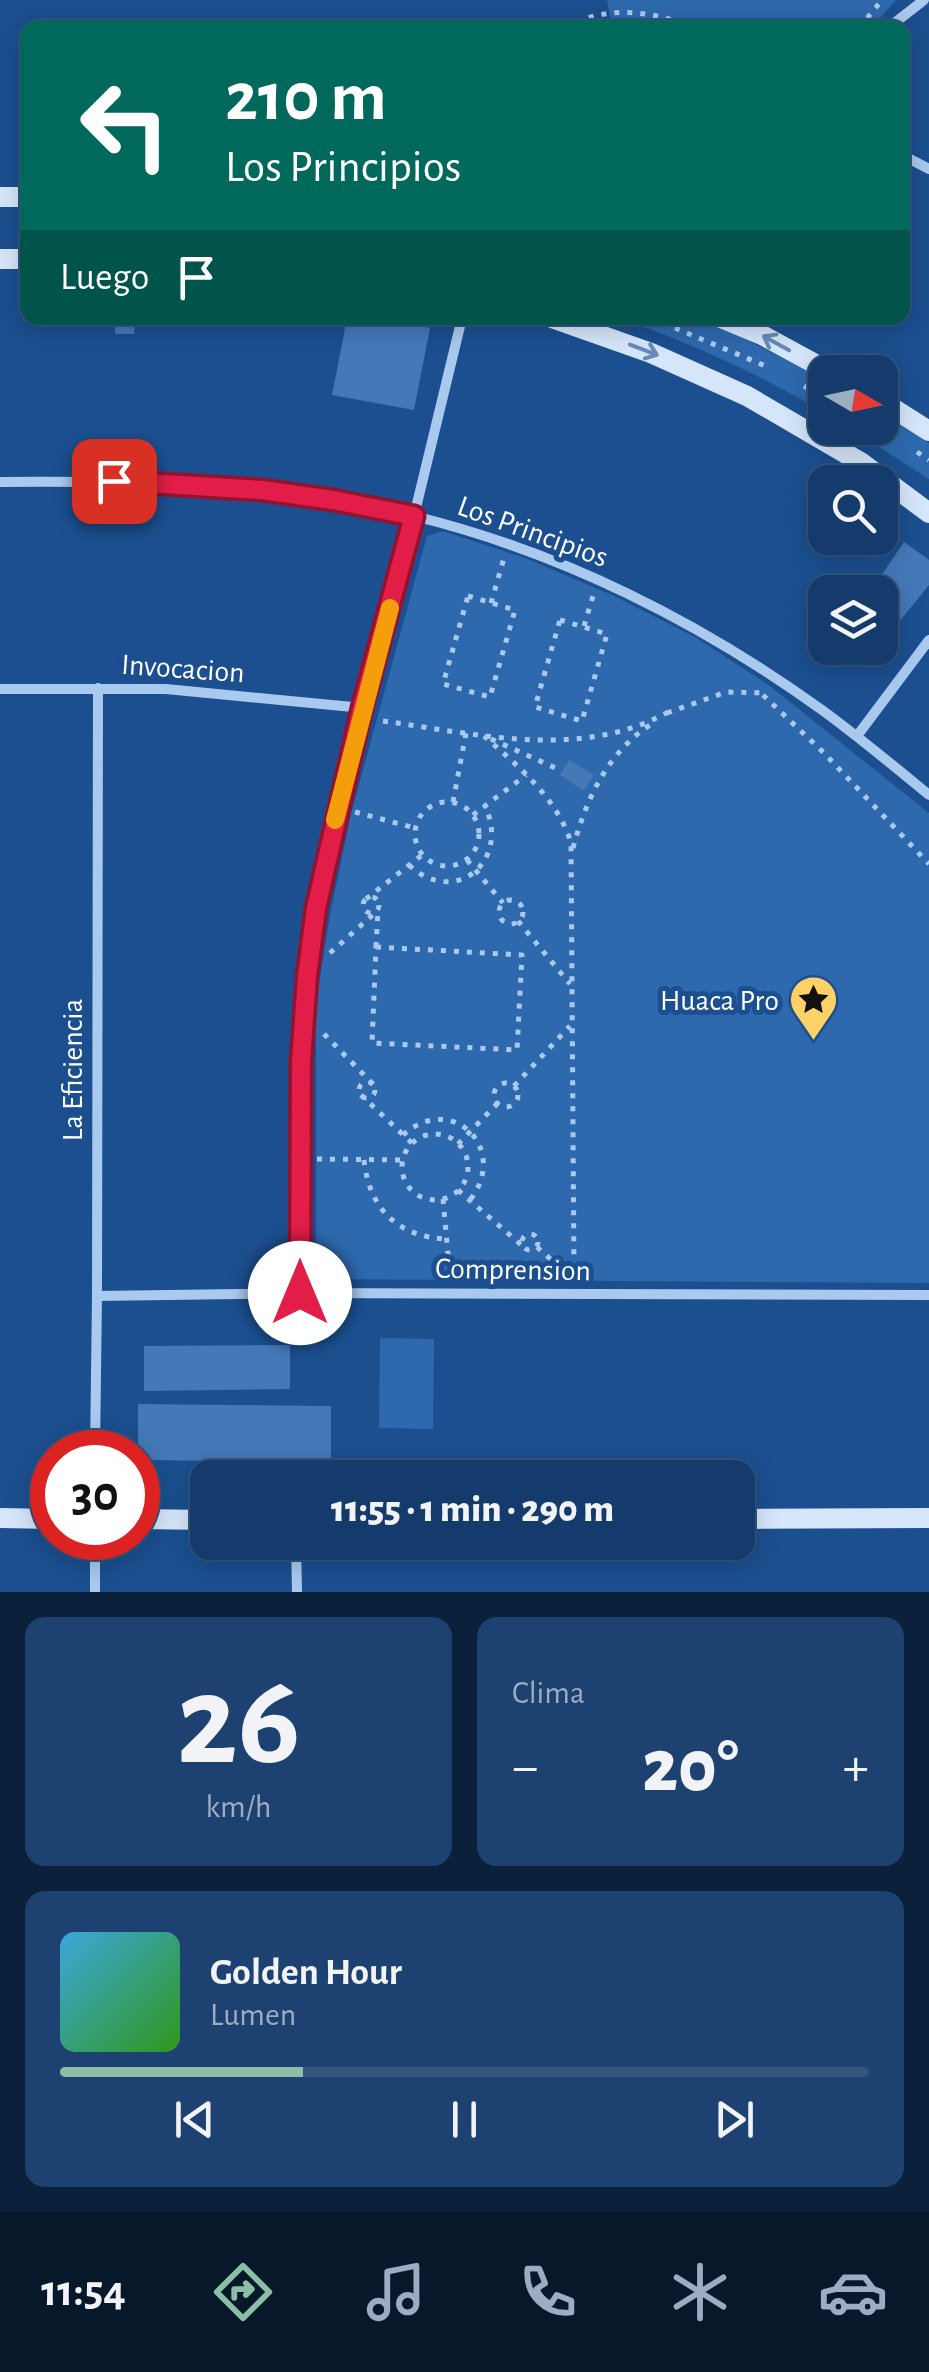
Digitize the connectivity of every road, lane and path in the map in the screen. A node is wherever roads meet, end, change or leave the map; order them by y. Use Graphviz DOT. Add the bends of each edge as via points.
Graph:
graph roads {
  1 [pos="882,0"];
  2 [pos="924,0"];
  3 [pos="582,20"];
  4 [pos="676,20"];
  5 [pos="866,20"];
  6 [pos="898,20"];
  7 [pos="460,325"];
  8 [pos="572,325"];
  9 [pos="668,325"];
  10 [pos="737,325"];
  11 [pos="808,360"];
  12 [pos="776,370"];
  13 [pos="792,379"];
  14 [pos="808,388"];
  15 [pos="898,411"];
  16 [pos="929,431"];
  17 [pos="0,482"];
  18 [pos="929,513"];
  19 [pos="414,516"];
  20 [pos="508,545"];
  21 [pos="598,579"];
  22 [pos="491,603"];
  23 [pos="584,626"];
  24 [pos="929,640"];
  25 [pos="0,688"];
  26 [pos="98,688"];
  27 [pos="772,692"];
  28 [pos="762,693"];
  29 [pos="362,708"];
  30 [pos="670,711"];
  31 [pos="383,721"];
  32 [pos="466,733"];
  33 [pos="484,736"];
  34 [pos="856,736"];
  35 [pos="560,770"];
  36 [pos="526,775"];
  37 [pos="929,795"];
  38 [pos="453,802"];
  39 [pos="485,806"];
  40 [pos="338,807"];
  41 [pos="473,815"];
  42 [pos="415,828"];
  43 [pos="422,854"];
  44 [pos="468,860"];
  45 [pos="570,860"];
  46 [pos="929,864"];
  47 [pos="409,865"];
  48 [pos="477,871"];
  49 [pos="366,899"];
  50 [pos="504,903"];
  51 [pos="377,911"];
  52 [pos="518,921"];
  53 [pos="376,948"];
  54 [pos="330,954"];
  55 [pos="571,985"];
  56 [pos="571,1025"];
  57 [pos="324,1034"];
  58 [pos="373,1084"];
  59 [pos="514,1086"];
  60 [pos="362,1095"];
  61 [pos="498,1103"];
  62 [pos="470,1132"];
  63 [pos="404,1135"];
  64 [pos="413,1144"];
  65 [pos="458,1144"];
  66 [pos="300,1160"];
  67 [pos="364,1160"];
  68 [pos="404,1160"];
  69 [pos="458,1190"];
  70 [pos="442,1199"];
  71 [pos="470,1200"];
  72 [pos="447,1240"];
  73 [pos="537,1247"];
  74 [pos="525,1248"];
  75 [pos="300,1293"];
  76 [pos="451,1293"];
  77 [pos="929,1294"];
  78 [pos="97,1296"];
  79 [pos="95,1430"];
  80 [pos="0,1518"];
  81 [pos="30,1518"];
  82 [pos="929,1518"];
  83 [pos="160,1519"];
  84 [pos="755,1519"];
  85 [pos="190,1520"];
  86 [pos="95,1560"];
  87 [pos="296,1560"];
  88 [pos="94,1592"];
  89 [pos="297,1592"];
  1 -- 5 [label="path"];
  2 -- 6 [label="street"];
  3 -- 4 [label="path" via="622,12"];
  7 -- 19 [label="street"];
  8 -- 18 [label="main road, one-way" via="747,396 862,463"];
  9 -- 12 [label="path"];
  11 -- 10 [label="main road, one-way"];
  13 -- 14 [label="path"];
  15 -- 16 [label="main road"];
  17 -- 19 [label="street, Los Principios" via="262,490"];
  19 -- 20 [label="street, Los Principios"];
  19 -- 29 [label="street"];
  20 -- 21 [label="street, Los Principios"];
  20 -- 22 [label="path"];
  21 -- 23 [label="path"];
  21 -- 34 [label="street, Los Principios" via="703,634"];
  22 -- 22 [label="path" via="468,596 443,684 490,697 515,610"];
  23 -- 23 [label="path" via="560,620 535,707 582,720 607,634"];
  24 -- 34 [label="street"];
  25 -- 26 [label="street, Invocacion"];
  26 -- 29 [label="street, Invocacion"];
  26 -- 78 [label="street, La Eficiencia"];
  27 -- 28 [label="path"];
  28 -- 30 [label="path" via="726,692"];
  28 -- 46 [label="path"];
  29 -- 40 [label="street"];
  30 -- 33 [label="path" via="579,740"];
  30 -- 45 [label="path" via="638,732 596,784"];
  31 -- 32 [label="path"];
  32 -- 33 [label="path"];
  32 -- 38 [label="path"];
  33 -- 35 [label="path"];
  33 -- 36 [label="path"];
  34 -- 37 [label="street, Los Principios"];
  36 -- 39 [label="path"];
  36 -- 45 [label="path" via="566,827"];
  38 -- 41 [label="path"];
  38 -- 42 [label="path" via="432,805"];
  39 -- 41 [label="path"];
  39 -- 48 [label="path" via="494,832"];
  40 -- 42 [label="path"];
  40 -- 66 [label="street" via="307,976"];
  41 -- 44 [label="path" via="479,842"];
  42 -- 43 [label="path"];
  43 -- 44 [label="path" via="445,867"];
  43 -- 47 [label="path"];
  44 -- 48 [label="path"];
  45 -- 55 [label="path"];
  47 -- 48 [label="path" via="442,882"];
  47 -- 49 [label="path"];
  48 -- 50 [label="path"];
  49 -- 51 [label="path" via="377,900"];
  49 -- 51 [label="path" via="364,909"];
  50 -- 52 [label="path" via="502,919"];
  50 -- 52 [label="path" via="520,904"];
  51 -- 53 [label="path"];
  51 -- 54 [label="path"];
  52 -- 55 [label="path"];
  53 -- 53 [label="path" via="522,955 517,1050 372,1043"];
  55 -- 56 [label="path"];
  56 -- 59 [label="path"];
  56 -- 73 [label="path" via="570,1273"];
  57 -- 58 [label="path"];
  58 -- 60 [label="path" via="362,1084"];
  58 -- 60 [label="path" via="373,1095"];
  59 -- 61 [label="path" via="497,1087"];
  59 -- 61 [label="path" via="514,1103"];
  60 -- 63 [label="path"];
  61 -- 62 [label="path"];
  62 -- 63 [label="path" via="436,1119"];
  62 -- 65 [label="path"];
  62 -- 71 [label="path" via="484,1166"];
  63 -- 64 [label="path"];
  64 -- 65 [label="path" via="432,1134"];
  64 -- 68 [label="path"];
  65 -- 69 [label="path" via="468,1165"];
  66 -- 67 [label="path"];
  66 -- 75 [label="street"];
  67 -- 68 [label="path"];
  67 -- 72 [label="path" via="372,1196 395,1223"];
  68 -- 70 [label="path" via="414,1192"];
  69 -- 70 [label="path"];
  69 -- 71 [label="path"];
  70 -- 72 [label="path"];
  71 -- 74 [label="path"];
  72 -- 76 [label="path"];
  73 -- 74 [label="path"];
  73 -- 74 [label="path" via="531,1233 523,1238"];
  75 -- 76 [label="street, Comprension"];
  75 -- 78 [label="street, Comprension"];
  76 -- 77 [label="street, Comprension"];
  78 -- 79 [label="street, La Eficiencia"];
  80 -- 81 [label="main road"];
  82 -- 84 [label="main road"];
  83 -- 85 [label="main road"];
  86 -- 88 [label="street"];
  87 -- 89 [label="street"];
}
